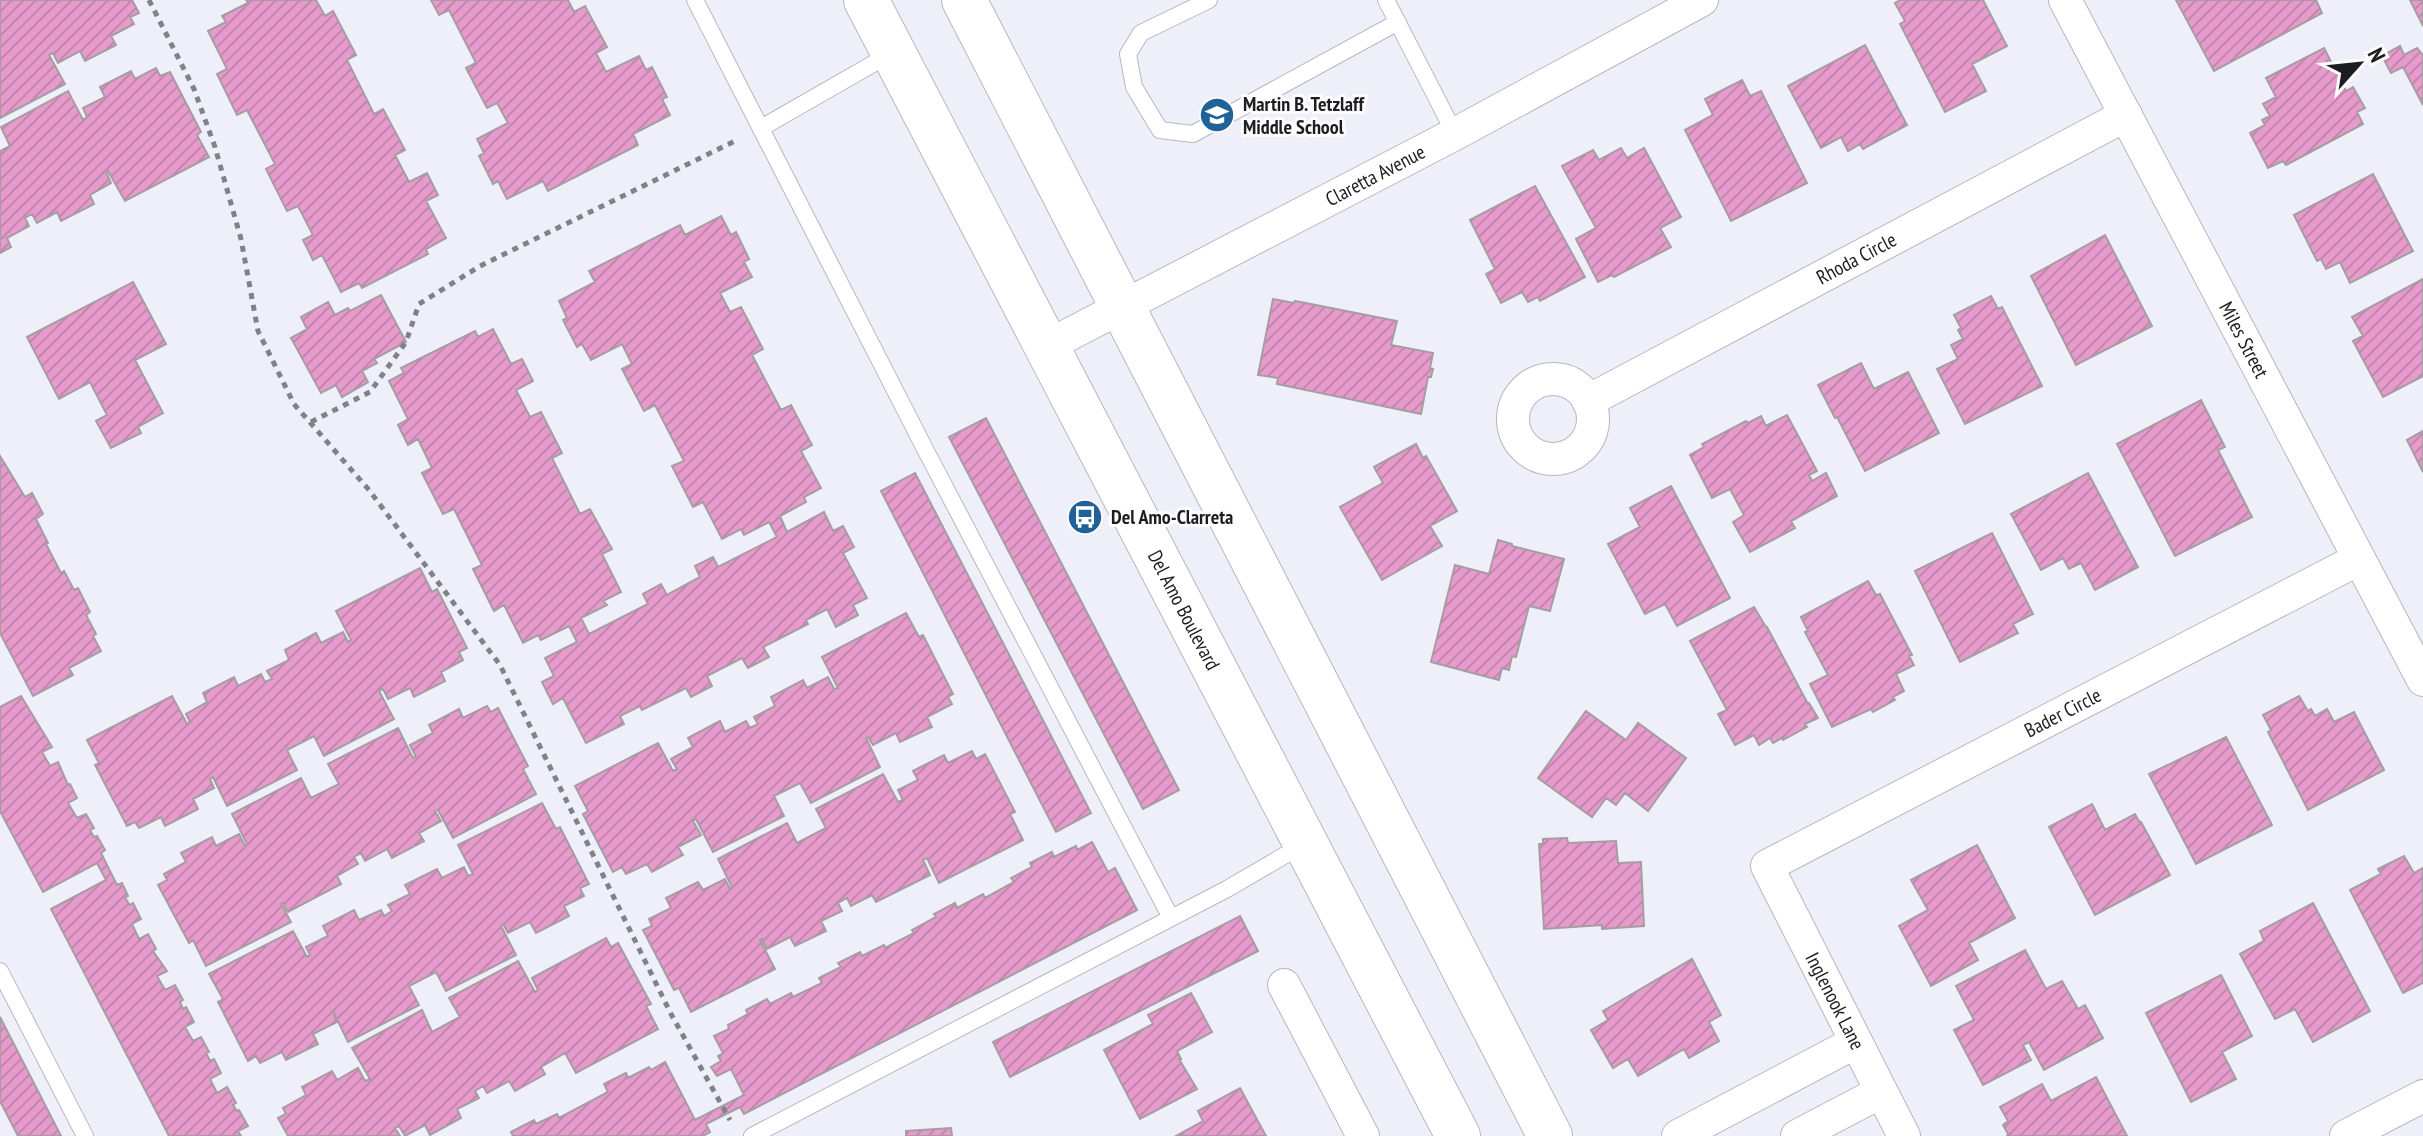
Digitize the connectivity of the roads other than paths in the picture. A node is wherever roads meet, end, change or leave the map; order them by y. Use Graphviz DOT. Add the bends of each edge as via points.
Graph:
graph roads {
  1 [pos="695,0"];
  2 [pos="866,0"];
  3 [pos="964,0"];
  4 [pos="1209,0"];
  5 [pos="1386,0"];
  6 [pos="1702,0"];
  7 [pos="2065,0"];
  8 [pos="1398,22"];
  9 [pos="894,52"];
  10 [pos="2126,115"];
  11 [pos="761,128"];
  12 [pos="1455,134"];
  13 [pos="1121,306"];
  14 [pos="1047,346"];
  15 [pos="1588,401"];
  16 [pos="2359,559"];
  17 [pos="2423,680"];
  18 [pos="1305,844"];
  19 [pos="1767,866"];
  20 [pos="1171,918"];
  21 [pos="0,971"];
  22 [pos="1284,985"];
  23 [pos="1856,1042"];
  24 [pos="1881,1092"];
  25 [pos="2423,1096"];
  26 [pos="85,1136"];
  27 [pos="752,1136"];
  28 [pos="1363,1136"];
  29 [pos="1458,1136"];
  30 [pos="1550,1136"];
  31 [pos="1678,1136"];
  32 [pos="1797,1136"];
  33 [pos="1904,1136"];
  34 [pos="2346,1136"];
  1 -- 11 [label="lane"];
  2 -- 9 [label="main road, Del Amo Boulevard"];
  3 -- 13 [label="main road"];
  4 -- 8 [label="lane" via="1141,33 1128,54 1134,87 1160,130 1193,134"];
  5 -- 8 [label="lane"];
  6 -- 12 [label="street, Claretta Avenue"];
  7 -- 10 [label="street, Miles Street"];
  8 -- 12 [label="lane"];
  9 -- 11 [label="lane"];
  9 -- 14 [label="main road, Del Amo Boulevard"];
  10 -- 15 [label="street, Rhoda Circle"];
  10 -- 16 [label="street, Miles Street"];
  11 -- 20 [label="lane"];
  12 -- 13 [label="street, Claretta Avenue"];
  13 -- 14 [label="street, Claretta Avenue"];
  13 -- 30 [label="main road"];
  14 -- 18 [label="main road, Del Amo Boulevard"];
  16 -- 17 [label="street, Miles Street"];
  16 -- 19 [label="street, Bader Circle"];
  18 -- 20 [label="lane"];
  18 -- 29 [label="main road, Del Amo Boulevard"];
  19 -- 23 [label="street, Inglenook Lane"];
  20 -- 27 [label="lane"];
  21 -- 26 [label="lane"];
  22 -- 28 [label="street"];
  23 -- 24 [label="street, Inglenook Lane"];
  23 -- 31 [label="street"];
  24 -- 32 [label="street"];
  24 -- 33 [label="street, Inglenook Lane"];
  25 -- 34 [label="street"];
}
